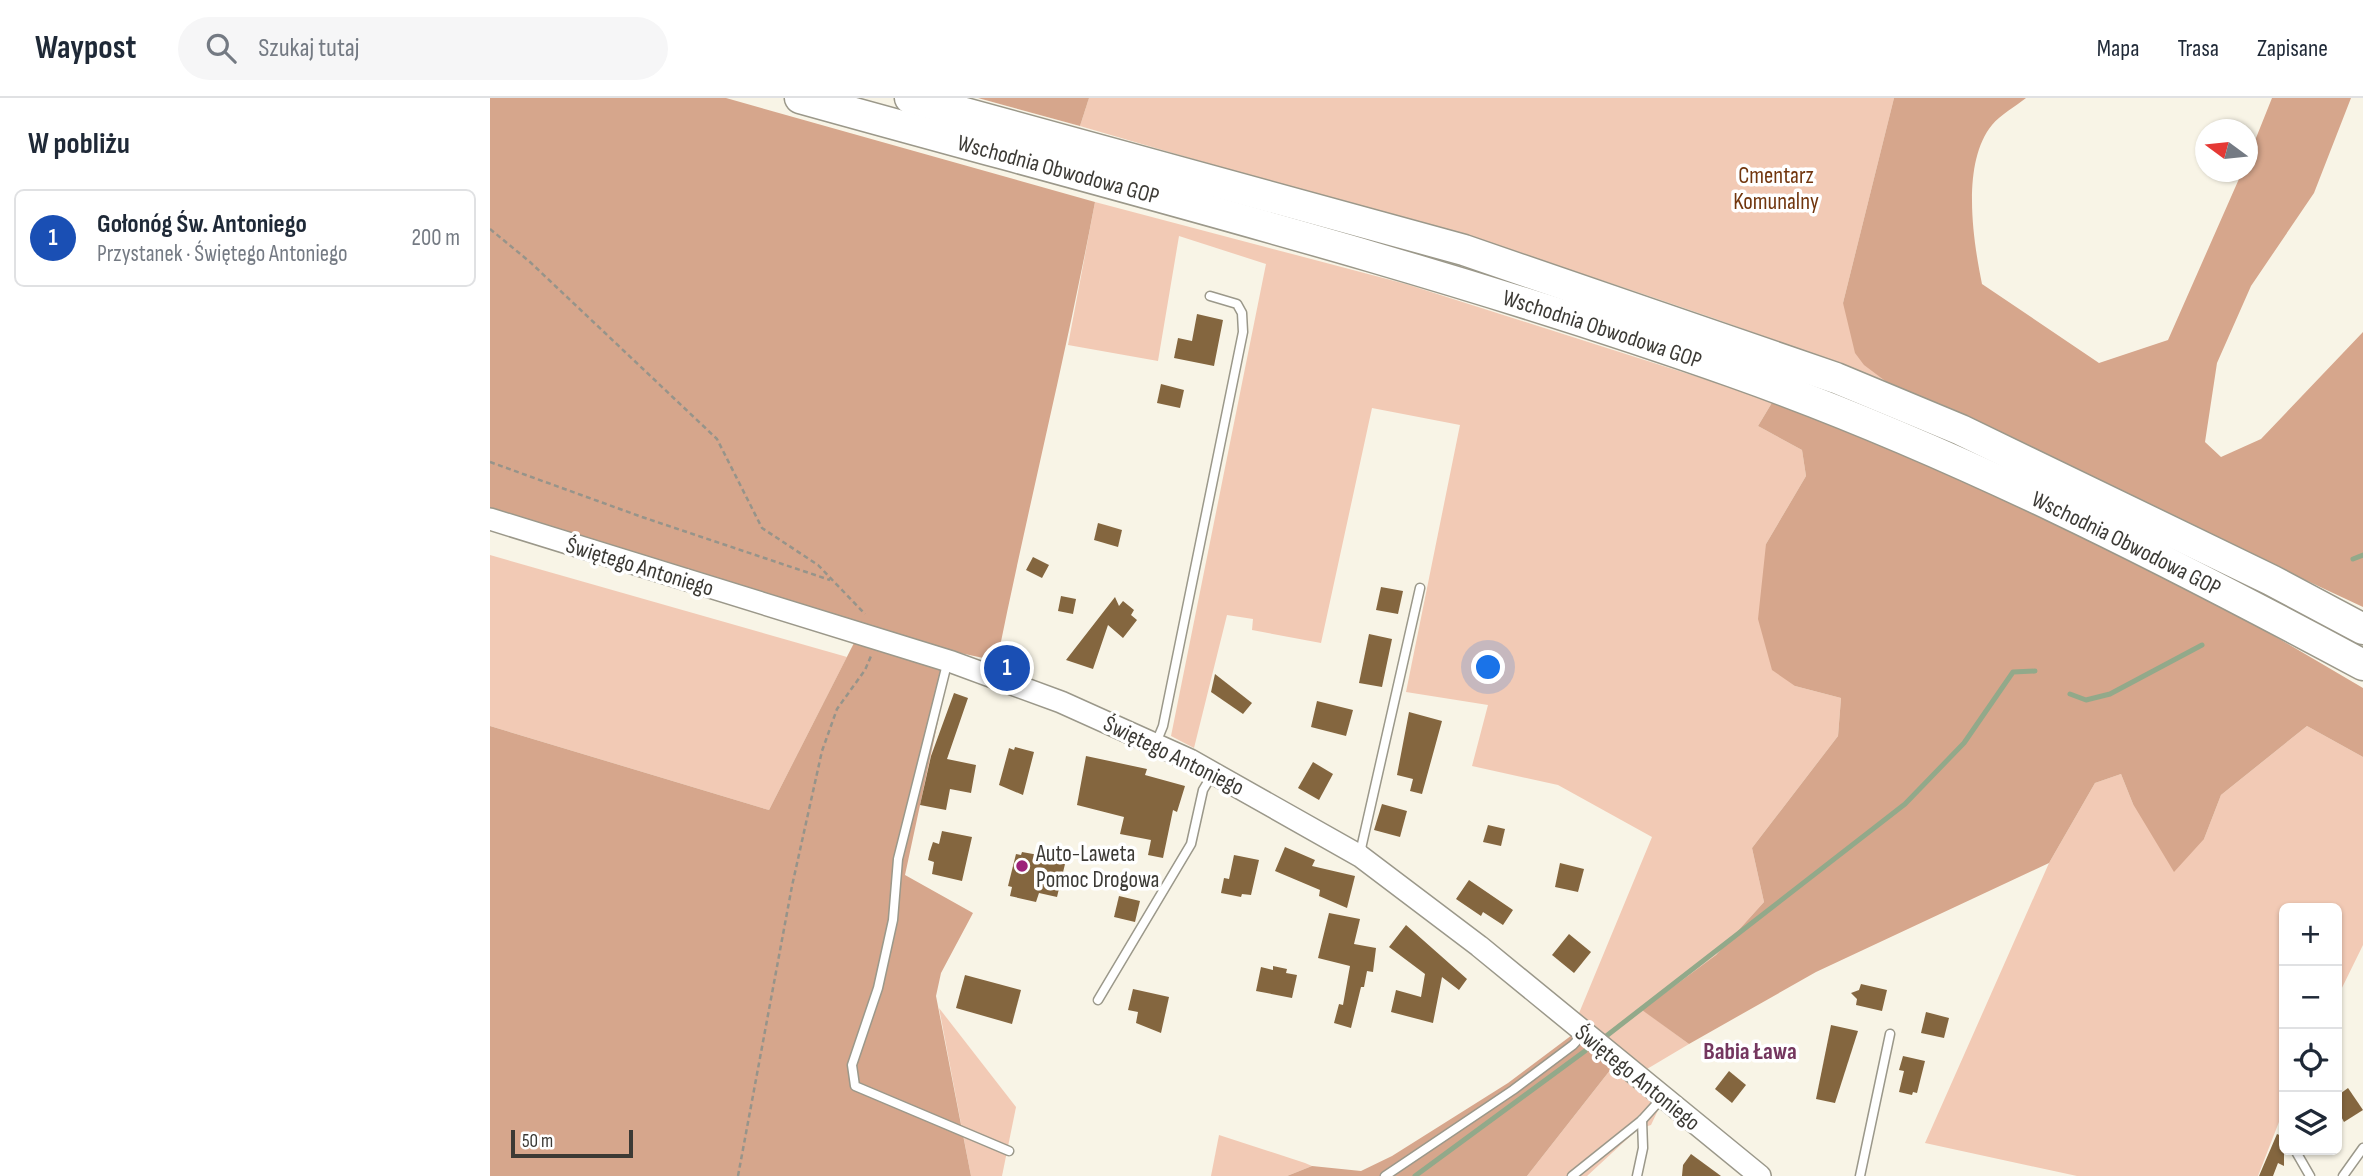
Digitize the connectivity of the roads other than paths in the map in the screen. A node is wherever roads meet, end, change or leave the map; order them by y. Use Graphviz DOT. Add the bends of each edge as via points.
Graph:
graph roads {
  1 [pos="800,98"];
  2 [pos="910,98"];
  3 [pos="1210,296"];
  4 [pos="490,519"];
  5 [pos="1419,588"];
  6 [pos="2363,629"];
  7 [pos="948,661"];
  8 [pos="2363,665"];
  9 [pos="1156,743"];
  10 [pos="1213,772"];
  11 [pos="1360,856"];
  12 [pos="1098,999"];
  13 [pos="1584,1033"];
  14 [pos="1890,1034"];
  15 [pos="1663,1098"];
  16 [pos="1642,1120"];
  17 [pos="2363,1148"];
  18 [pos="1009,1151"];
  19 [pos="2298,1155"];
  20 [pos="1385,1176"];
  21 [pos="1572,1176"];
  22 [pos="1637,1176"];
  23 [pos="1760,1176"];
  24 [pos="1860,1176"];
  25 [pos="2310,1176"];
  26 [pos="2343,1176"];
  1 -- 8 [label="highway, Wschodnia Obwodowa GOP" via="1444,277 1708,364 1915,444 2218,587"];
  2 -- 6 [label="highway, Wschodnia Obwodowa GOP" via="1464,250 1836,377 1961,430"];
  3 -- 9 [label="lane" via="1237,304 1243,332"];
  4 -- 7 [label="street, Świętego Antoniego"];
  5 -- 11 [label="lane"];
  7 -- 9 [label="street, Świętego Antoniego"];
  7 -- 18 [label="lane" via="898,859 893,920 878,988 852,1065 855,1086"];
  9 -- 10 [label="street, Świętego Antoniego"];
  10 -- 11 [label="street, Świętego Antoniego"];
  10 -- 12 [label="lane" via="1203,790 1191,844"];
  11 -- 13 [label="street, Świętego Antoniego"];
  13 -- 15 [label="street, Świętego Antoniego"];
  13 -- 20 [label="lane" via="1513,1090"];
  14 -- 24 [label="lane"];
  15 -- 16 [label="lane"];
  15 -- 23 [label="street, Świętego Antoniego"];
  16 -- 21 [label="lane"];
  16 -- 22 [label="lane"];
  17 -- 26 [label="lane"];
  19 -- 25 [label="lane"];
}
